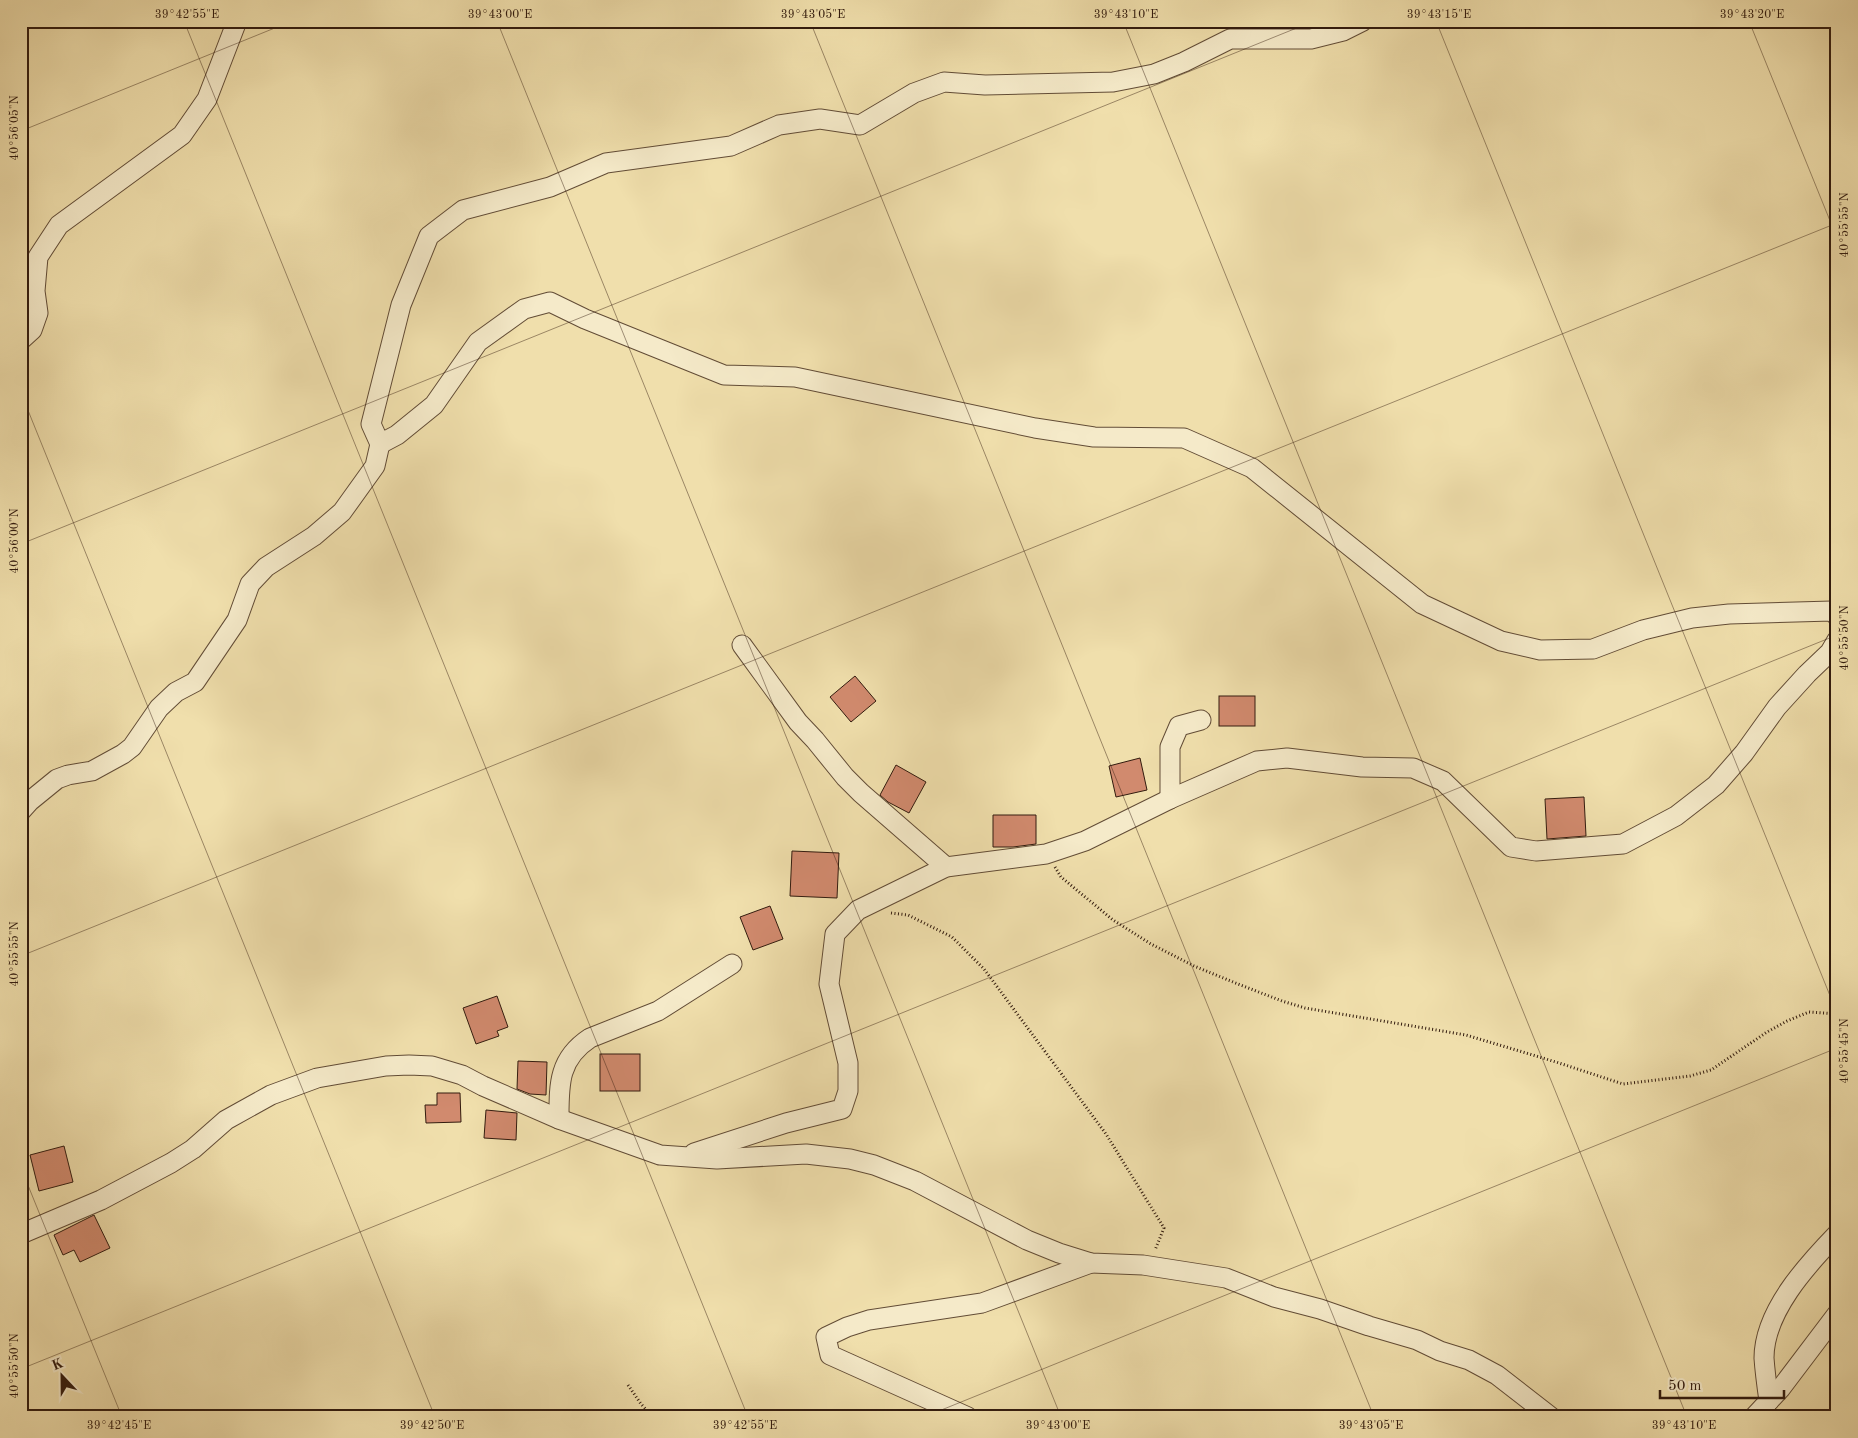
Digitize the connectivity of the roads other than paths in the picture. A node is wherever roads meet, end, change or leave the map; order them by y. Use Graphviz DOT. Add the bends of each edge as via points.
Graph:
graph roads {
  1 [pos="237,21"];
  2 [pos="1363,21"];
  3 [pos="21,340"];
  4 [pos="380,444"];
  5 [pos="1837,616"];
  6 [pos="1837,640"];
  7 [pos="742,645"];
  8 [pos="1201,720"];
  9 [pos="1170,799"];
  10 [pos="21,811"];
  11 [pos="946,867"];
  12 [pos="732,964"];
  13 [pos="559,1119"];
  14 [pos="686,1156"];
  15 [pos="21,1234"];
  16 [pos="1837,1234"];
  17 [pos="1091,1263"];
  18 [pos="1837,1314"];
  19 [pos="1769,1401"];
  20 [pos="968,1417"];
  21 [pos="1551,1417"];
  22 [pos="1754,1417"];
  1 -- 3 [label="street" via="207,99 182,135 60,225 43,249 38,257 38,312 32,330"];
  2 -- 4 [label="street" via="1344,31 1311,39 1230,38 1154,74 1113,82 985,85 944,82 914,93 860,124 820,119 779,125 731,146 606,163 550,187 463,210 428,236 401,305 371,424"];
  4 -- 5 [label="street" via="397,435 434,405 478,342 524,309 550,302 724,374 795,377 1035,428 1094,437 1184,438 1252,468 1422,604 1501,641 1540,650 1593,648 1643,630 1692,618 1832,611"];
  4 -- 10 [label="street" via="376,466 338,516 266,568 250,584 236,620 195,682 176,692 159,708 132,747 92,771 57,779"];
  6 -- 9 [label="street" via="1716,785 1676,816 1622,844 1536,851 1511,847 1443,781 1414,768 1362,767 1287,758 1257,761"];
  7 -- 11 [label="street" via="798,722 844,777"];
  8 -- 9 [label="street" via="1179,726 1170,747"];
  9 -- 11 [label="street" via="1085,841 1046,854"];
  11 -- 14 [label="street" via="858,910 835,934 829,984 848,1063 848,1091 842,1109 786,1123"];
  12 -- 13 [label="street" via="658,1011 580,1044 572,1052 559,1087"];
  13 -- 14 [label="street" via="660,1155"];
  13 -- 15 [label="street" via="462,1075 432,1066 386,1066 317,1078 271,1095 226,1120 193,1149 146,1177"];
  14 -- 17 [label="street" via="716,1159 806,1154 874,1165 915,1181 1027,1240"];
  16 -- 19 [label="street" via="1805,1269 1779,1306 1770,1328 1764,1357"];
  17 -- 20 [label="street" via="982,1303 869,1320 826,1338 830,1355"];
  17 -- 21 [label="street" via="1143,1265 1226,1278 1417,1340 1470,1360 1497,1375"];
  18 -- 19 [label="street"];
  19 -- 22 [label="street"];
}
